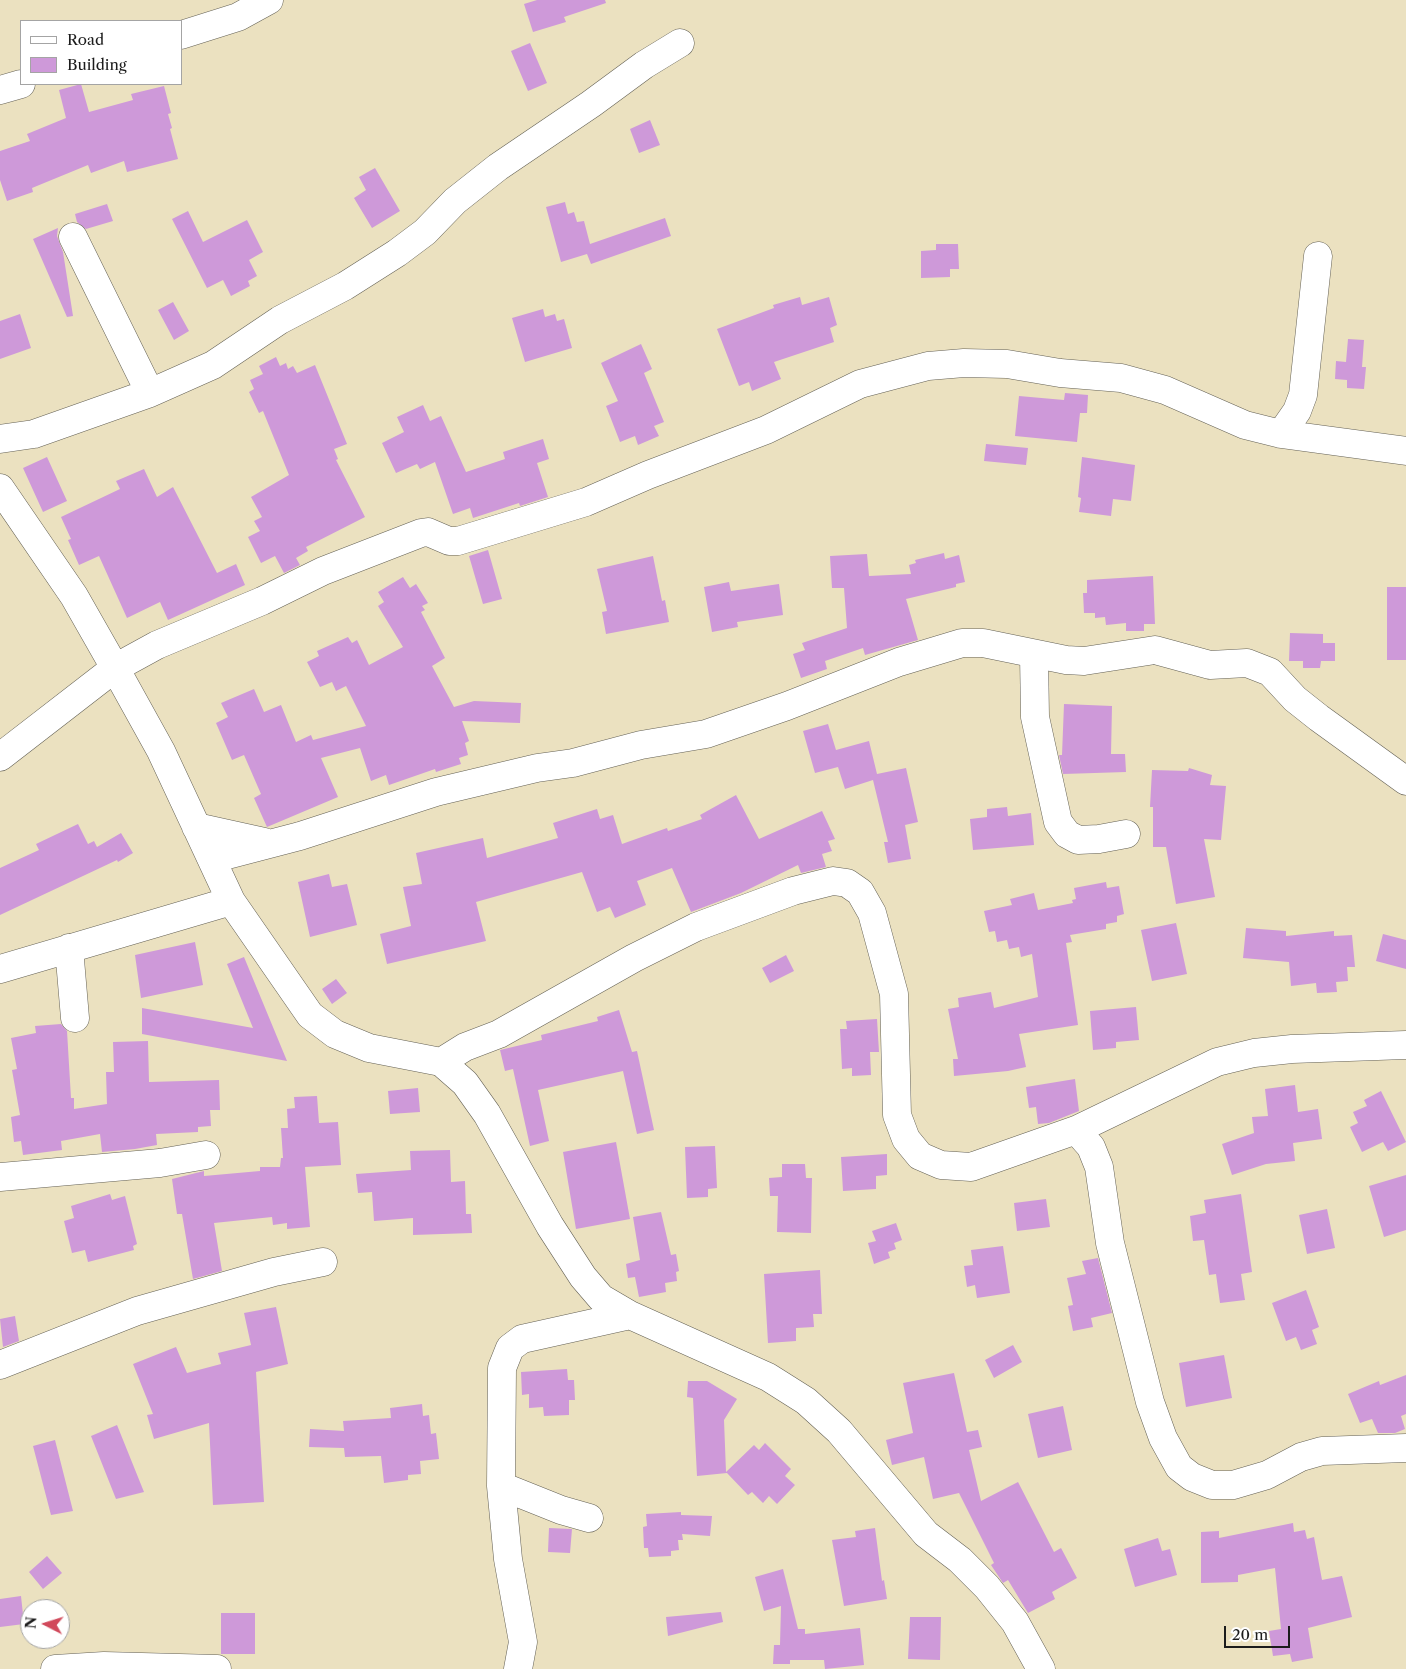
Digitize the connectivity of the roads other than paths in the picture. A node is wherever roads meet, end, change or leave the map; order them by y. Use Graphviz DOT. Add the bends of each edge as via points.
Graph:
graph roads {
  1 [pos="269,0"];
  2 [pos="182,35"];
  3 [pos="680,44"];
  4 [pos="20,84"];
  5 [pos="0,90"];
  6 [pos="73,237"];
  7 [pos="1318,256"];
  8 [pos="150,393"];
  9 [pos="1281,434"];
  10 [pos="0,439"];
  11 [pos="1406,451"];
  12 [pos="0,488"];
  13 [pos="1034,655"];
  14 [pos="116,668"];
  15 [pos="0,757"];
  16 [pos="1406,781"];
  17 [pos="196,827"];
  18 [pos="1126,834"];
  19 [pos="271,843"];
  20 [pos="212,859"];
  21 [pos="231,901"];
  22 [pos="69,948"];
  23 [pos="0,969"];
  24 [pos="74,1018"];
  25 [pos="1406,1045"];
  26 [pos="441,1062"];
  27 [pos="1076,1130"];
  28 [pos="206,1156"];
  29 [pos="0,1177"];
  30 [pos="323,1262"];
  31 [pos="630,1315"];
  32 [pos="0,1365"];
  33 [pos="1406,1448"];
  34 [pos="501,1486"];
  35 [pos="589,1518"];
  36 [pos="55,1669"];
  37 [pos="218,1669"];
  38 [pos="518,1669"];
  39 [pos="1042,1669"];
  1 -- 2 [label="street" via="238,16"];
  3 -- 8 [label="street" via="644,65 498,167 397,253 346,286 280,320 213,365"];
  4 -- 5 [label="street"];
  6 -- 8 [label="street"];
  7 -- 9 [label="street" via="1303,395 1297,411"];
  8 -- 10 [label="street" via="34,434"];
  9 -- 11 [label="street"];
  9 -- 14 [label="street" via="1245,425 1174,393 1120,378 1008,364 928,366 860,384 766,430 586,502 458,541 428,532 411,536 157,644"];
  12 -- 14 [label="street" via="68,588"];
  13 -- 16 [label="street" via="1084,660 1155,650 1210,665 1248,663 1270,672 1319,718"];
  13 -- 18 [label="street" via="1035,717 1058,822 1067,834 1078,840"];
  13 -- 19 [label="street" via="984,643 962,643 899,662 706,734 641,745 436,792"];
  14 -- 15 [label="street"];
  14 -- 17 [label="street" via="161,751"];
  17 -- 19 [label="street"];
  17 -- 20 [label="street"];
  19 -- 20 [label="street"];
  20 -- 21 [label="street"];
  21 -- 22 [label="street"];
  21 -- 26 [label="street" via="310,1015 335,1034 369,1048"];
  22 -- 23 [label="street"];
  22 -- 24 [label="street"];
  25 -- 27 [label="street" via="1292,1049 1254,1053 1217,1062"];
  26 -- 27 [label="street" via="696,927 793,891 833,881 847,883 860,892 872,913 881,940 894,994 897,1115 906,1140 920,1156 941,1165 971,1167"];
  26 -- 31 [label="street" via="465,1083 487,1114 550,1226 583,1277 602,1298"];
  27 -- 33 [label="street" via="1091,1147 1100,1167 1110,1243 1150,1402 1163,1438 1179,1467 1192,1477 1212,1485 1234,1485 1267,1475 1322,1451"];
  28 -- 29 [label="street"];
  30 -- 32 [label="street" via="253,1277 137,1311"];
  31 -- 34 [label="street" via="522,1338 510,1348 502,1368"];
  31 -- 39 [label="street" via="768,1377 806,1401 840,1431 926,1534 960,1560 986,1587 1015,1622"];
  34 -- 35 [label="street"];
  34 -- 38 [label="street" via="508,1559 523,1642"];
  36 -- 37 [label="street" via="104,1666"];
}
